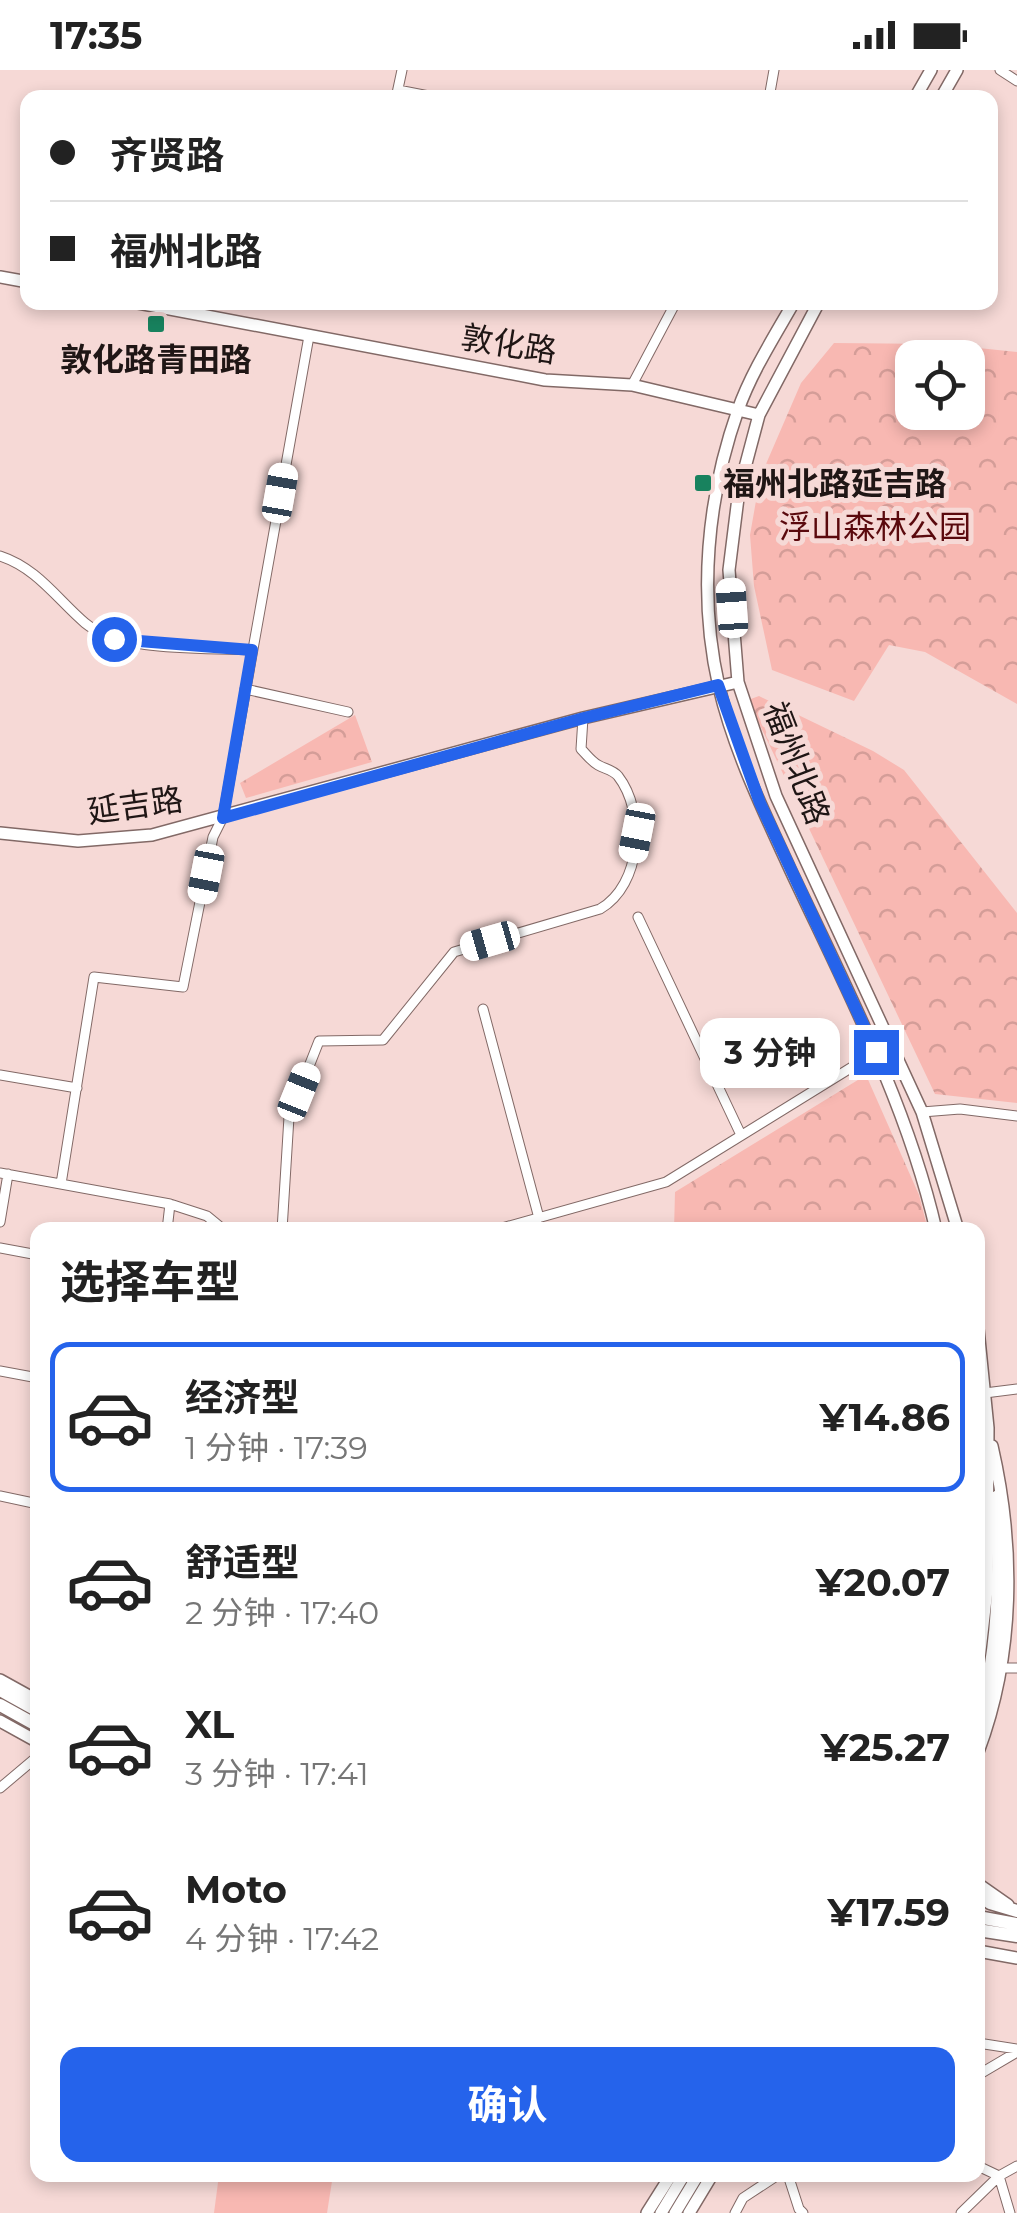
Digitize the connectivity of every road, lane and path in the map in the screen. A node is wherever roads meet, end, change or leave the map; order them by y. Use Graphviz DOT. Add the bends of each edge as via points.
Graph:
graph roads {
  1 [pos="1000,70"];
  2 [pos="1017,81"];
  3 [pos="174,310"];
  4 [pos="672,310"];
  5 [pos="790,310"];
  6 [pos="815,310"];
  7 [pos="309,336"];
  8 [pos="632,385"];
  9 [pos="738,408"];
  10 [pos="758,415"];
  11 [pos="0,556"];
  12 [pos="252,650"];
  13 [pos="738,682"];
  14 [pos="718,685"];
  15 [pos="245,689"];
  16 [pos="348,712"];
  17 [pos="584,718"];
  18 [pos="223,818"];
  19 [pos="0,834"];
  20 [pos="638,917"];
  21 [pos="483,1009"];
  22 [pos="891,1044"];
  23 [pos="876,1052"];
  24 [pos="0,1076"];
  25 [pos="77,1088"];
  26 [pos="922,1112"];
  27 [pos="1017,1116"];
  28 [pos="741,1135"];
  29 [pos="4,1174"];
  30 [pos="61,1184"];
  31 [pos="170,1204"];
  32 [pos="539,1218"];
  33 [pos="0,1222"];
  34 [pos="168,1222"];
  35 [pos="214,1222"];
  36 [pos="282,1222"];
  37 [pos="529,1222"];
  38 [pos="934,1222"];
  39 [pos="956,1222"];
  40 [pos="0,1248"];
  41 [pos="30,1253"];
  42 [pos="0,1372"];
  43 [pos="30,1377"];
  44 [pos="1017,1389"];
  45 [pos="985,1393"];
  46 [pos="988,1428"];
  47 [pos="996,1464"];
  48 [pos="0,1496"];
  49 [pos="30,1502"];
  50 [pos="998,1552"];
  51 [pos="985,1607"];
  52 [pos="1000,1668"];
  53 [pos="1017,1668"];
  54 [pos="0,1680"];
  55 [pos="985,1683"];
  56 [pos="0,1690"];
  57 [pos="30,1697"];
  58 [pos="0,1706"];
  59 [pos="30,1706"];
  60 [pos="0,1721"];
  61 [pos="30,1722"];
  62 [pos="985,1725"];
  63 [pos="30,1738"];
  64 [pos="30,1763"];
  65 [pos="0,1788"];
  66 [pos="985,1889"];
  67 [pos="985,1899"];
  68 [pos="985,1913"];
  69 [pos="1017,1915"];
  70 [pos="985,1933"];
  71 [pos="1017,1939"];
  72 [pos="985,1952"];
  73 [pos="1017,1958"];
  74 [pos="985,2044"];
  75 [pos="1017,2051"];
  76 [pos="985,2071"];
  77 [pos="1017,2166"];
  78 [pos="985,2169"];
  79 [pos="999,2176"];
  80 [pos="667,2182"];
  81 [pos="680,2182"];
  82 [pos="694,2182"];
  83 [pos="708,2182"];
  84 [pos="767,2182"];
  85 [pos="790,2182"];
  86 [pos="647,2213"];
  87 [pos="661,2213"];
  88 [pos="674,2213"];
  89 [pos="689,2213"];
  90 [pos="735,2213"];
  91 [pos="804,2213"];
  92 [pos="961,2213"];
  93 [pos="1010,2213"];
  1 -- 2 [label="street"];
  3 -- 7 [label="main road, 敦化路"];
  4 -- 8 [label="street"];
  5 -- 9 [label="main road, 福州北路"];
  6 -- 10 [label="main road, 福州北路"];
  7 -- 8 [label="main road, 敦化路" via="545,380"];
  7 -- 12 [label="street"];
  8 -- 9 [label="main road, 敦化路"];
  9 -- 10 [label="main road, 敦化路"];
  9 -- 14 [label="main road, 福州北路" via="710,522"];
  10 -- 13 [label="main road, 福州北路" via="732,527"];
  11 -- 12 [label="street" via="41,579 87,624 114,639"];
  12 -- 15 [label="street"];
  13 -- 14 [label="main road, 延吉路"];
  13 -- 22 [label="main road, 福州北路" via="776,796"];
  14 -- 17 [label="main road, 延吉路"];
  14 -- 23 [label="main road, 福州北路" via="760,803"];
  15 -- 16 [label="street"];
  15 -- 18 [label="street"];
  17 -- 18 [label="main road, 延吉路"];
  17 -- 36 [label="street" via="582,749 594,764 616,773 635,808 630,866 614,901 454,952 383,1040 320,1041 289,1118"];
  18 -- 19 [label="main road, 延吉路" via="115,839"];
  18 -- 25 [label="street" via="213,837 183,987 94,977"];
  20 -- 28 [label="street"];
  21 -- 32 [label="street"];
  22 -- 23 [label="street"];
  22 -- 26 [label="main road, 福州北路"];
  23 -- 28 [label="street"];
  23 -- 38 [label="main road, 福州北路"];
  24 -- 25 [label="street"];
  25 -- 30 [label="street"];
  26 -- 27 [label="street"];
  26 -- 39 [label="main road, 福州北路"];
  28 -- 32 [label="street" via="666,1182"];
  29 -- 30 [label="street"];
  29 -- 33 [label="street"];
  30 -- 31 [label="street"];
  31 -- 34 [label="street"];
  31 -- 35 [label="street"];
  32 -- 37 [label="street"];
  40 -- 41 [label="street"];
  42 -- 43 [label="street"];
  44 -- 45 [label="street"];
  45 -- 46 [label="main road"];
  46 -- 47 [label="main road"];
  46 -- 51 [label="main road"];
  47 -- 50 [label="main road"];
  47 -- 52 [label="main road" via="1008,1540"];
  48 -- 49 [label="street"];
  50 -- 55 [label="highway" via="997,1617"];
  52 -- 53 [label="street"];
  52 -- 62 [label="main road"];
  54 -- 57 [label="main road"];
  56 -- 59 [label="highway"];
  58 -- 61 [label="highway"];
  60 -- 63 [label="main road"];
  64 -- 65 [label="street"];
  66 -- 69 [label="main road"];
  67 -- 69 [label="highway"];
  68 -- 69 [label="highway"];
  70 -- 71 [label="highway"];
  72 -- 73 [label="main road"];
  74 -- 75 [label="street"];
  75 -- 76 [label="street"];
  77 -- 79 [label="street"];
  78 -- 79 [label="street"];
  79 -- 92 [label="street"];
  79 -- 93 [label="street"];
  80 -- 86 [label="main road"];
  81 -- 87 [label="main road"];
  82 -- 88 [label="main road"];
  83 -- 89 [label="main road"];
  84 -- 90 [label="street" via="743,2198"];
  85 -- 91 [label="street"];
}
